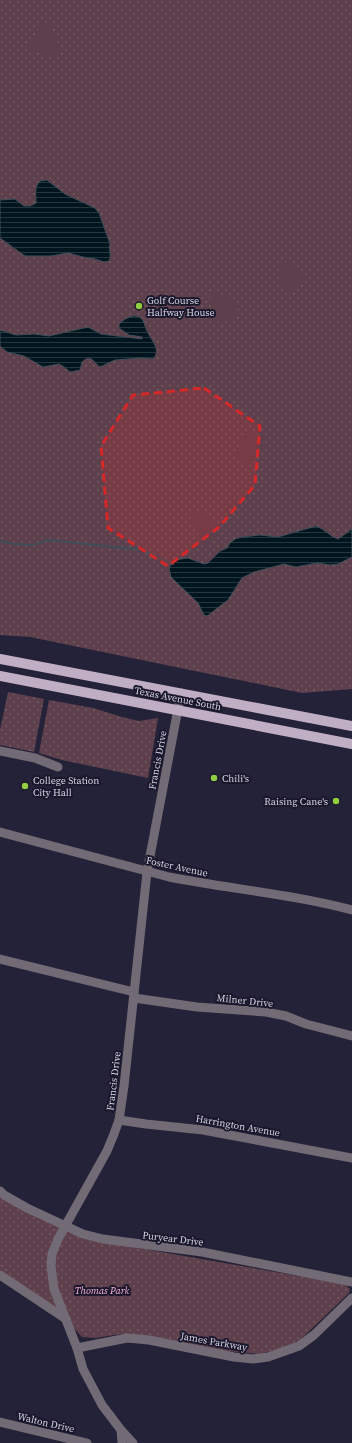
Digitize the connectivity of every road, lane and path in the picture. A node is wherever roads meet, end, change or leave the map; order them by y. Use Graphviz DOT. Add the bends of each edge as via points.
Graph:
graph roads {
  1 [pos="0,659"];
  2 [pos="0,676"];
  3 [pos="181,693"];
  4 [pos="178,710"];
  5 [pos="332,722"];
  6 [pos="352,726"];
  7 [pos="328,740"];
  8 [pos="352,744"];
  9 [pos="0,751"];
  10 [pos="58,766"];
  11 [pos="0,832"];
  12 [pos="147,872"];
  13 [pos="352,910"];
  14 [pos="0,959"];
  15 [pos="134,995"];
  16 [pos="352,1036"];
  17 [pos="119,1120"];
  18 [pos="352,1158"];
  19 [pos="0,1191"];
  20 [pos="65,1226"];
  21 [pos="0,1275"];
  22 [pos="352,1282"];
  23 [pos="352,1298"];
  24 [pos="66,1319"];
  25 [pos="77,1348"];
  26 [pos="0,1422"];
  27 [pos="121,1430"];
  28 [pos="86,1443"];
  29 [pos="122,1443"];
  30 [pos="133,1443"];
  1 -- 3 [label="main road, Texas Avenue South"];
  2 -- 4 [label="main road, Texas Avenue South"];
  3 -- 4 [label="street, Francis Drive"];
  3 -- 5 [label="main road, Texas Avenue South"];
  4 -- 7 [label="main road, Texas Avenue South"];
  4 -- 12 [label="street, Francis Drive"];
  5 -- 6 [label="main road, Texas Avenue South"];
  5 -- 7 [label="main road"];
  7 -- 8 [label="main road, Texas Avenue South"];
  9 -- 10 [label="street"];
  11 -- 12 [label="street, Foster Avenue"];
  12 -- 13 [label="street, Foster Avenue" via="324,902"];
  12 -- 15 [label="street, Francis Drive"];
  14 -- 15 [label="street, Milner Drive"];
  15 -- 16 [label="street, Milner Drive" via="198,1007 266,1012"];
  15 -- 17 [label="street, Francis Drive"];
  17 -- 18 [label="street, Harrington Avenue" via="203,1130"];
  17 -- 20 [label="street, Francis Drive" via="106,1151"];
  19 -- 20 [label="street, Puryear Drive" via="27,1208"];
  20 -- 22 [label="street, Puryear Drive" via="103,1239 202,1252"];
  20 -- 24 [label="street, Francis Drive" via="52,1254 51,1266 54,1289"];
  21 -- 24 [label="street"];
  23 -- 25 [label="street, James Parkway" via="299,1346 268,1357 234,1357 127,1338"];
  24 -- 25 [label="street, Francis Drive"];
  25 -- 27 [label="street, Francis Drive" via="82,1369 102,1406"];
  26 -- 28 [label="street, Walton Drive"];
  27 -- 29 [label="street"];
  27 -- 30 [label="street, Francis Drive"];
}
